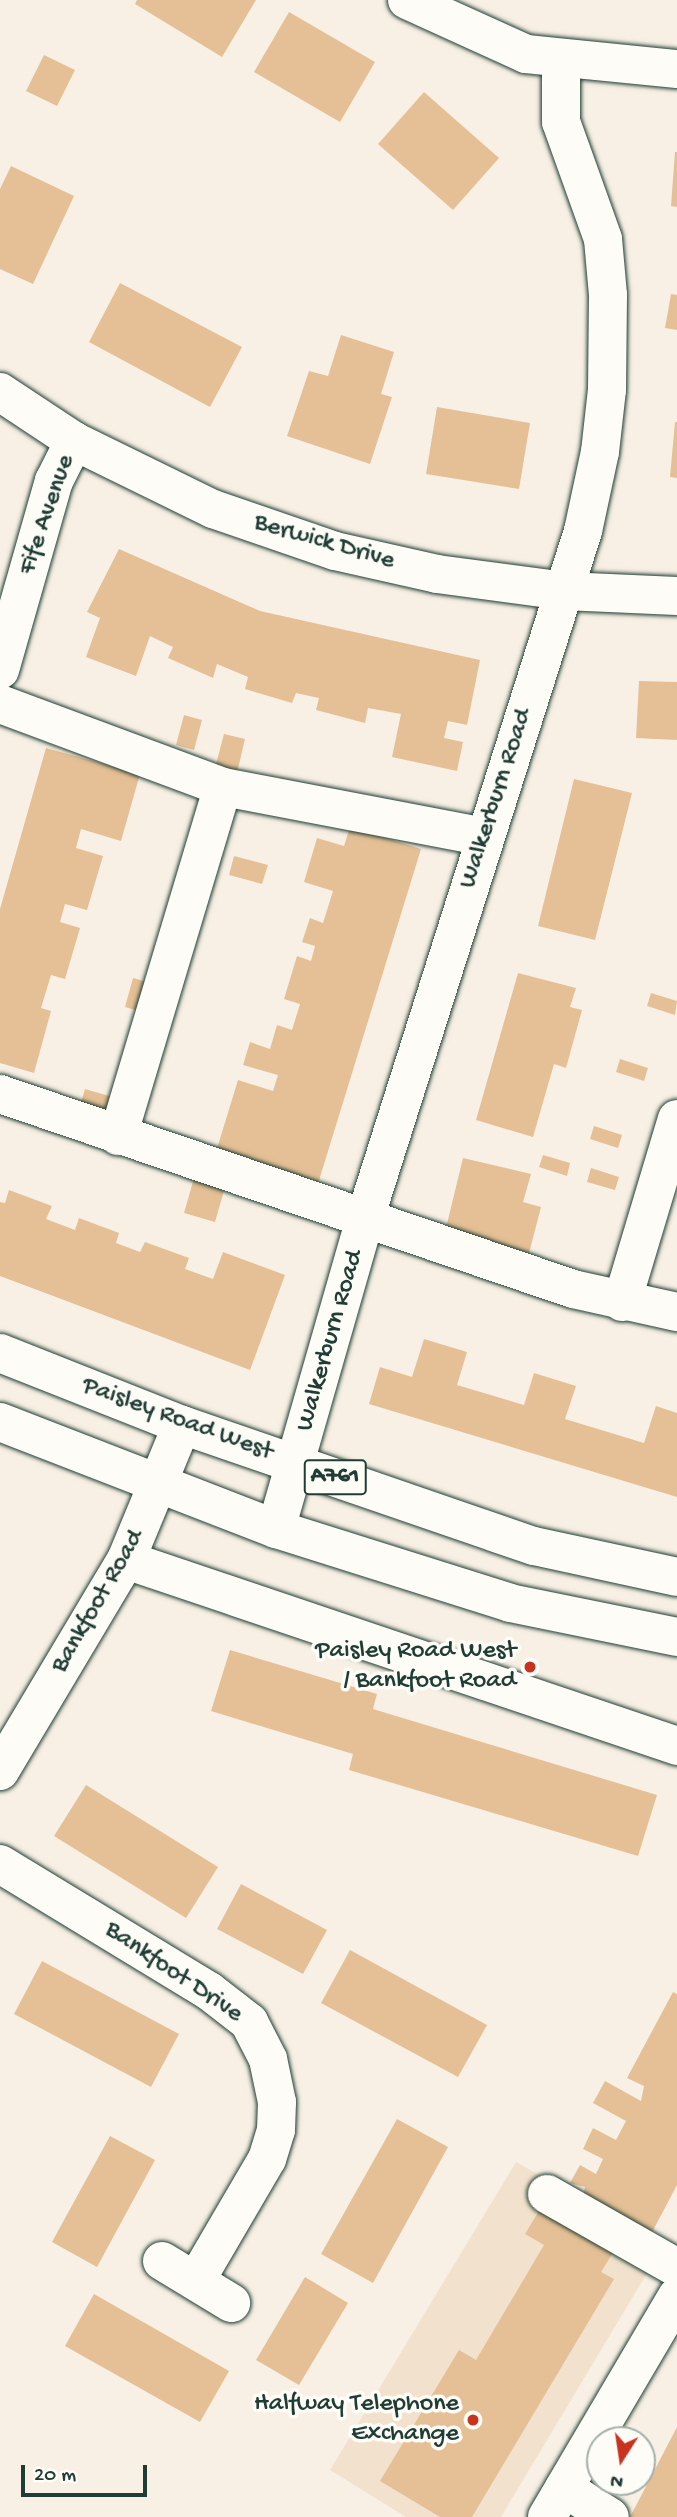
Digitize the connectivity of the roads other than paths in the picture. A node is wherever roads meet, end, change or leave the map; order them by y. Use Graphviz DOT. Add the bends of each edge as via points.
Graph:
graph roads {
  1 [pos="407,0"];
  2 [pos="561,60"];
  3 [pos="677,69"];
  4 [pos="0,393"];
  5 [pos="74,441"];
  6 [pos="564,591"];
  7 [pos="677,596"];
  8 [pos="5,630"];
  9 [pos="0,670"];
  10 [pos="0,704"];
  11 [pos="223,788"];
  12 [pos="484,837"];
  13 [pos="0,1094"];
  14 [pos="677,1119"];
  15 [pos="118,1136"];
  16 [pos="366,1215"];
  17 [pos="622,1302"];
  18 [pos="677,1312"];
  19 [pos="0,1353"];
  20 [pos="0,1422"];
  21 [pos="182,1425"];
  22 [pos="297,1463"];
  23 [pos="160,1484"];
  24 [pos="276,1529"];
  25 [pos="126,1560"];
  26 [pos="677,1577"];
  27 [pos="677,1637"];
  28 [pos="677,1746"];
  29 [pos="0,1771"];
  30 [pos="0,1864"];
  31 [pos="547,2194"];
  32 [pos="162,2261"];
  33 [pos="677,2267"];
  34 [pos="197,2279"];
  35 [pos="677,2296"];
  36 [pos="231,2303"];
  37 [pos="555,2502"];
  38 [pos="610,2517"];
  1 -- 2 [label="street" via="488,40"];
  2 -- 3 [label="street"];
  2 -- 6 [label="street, Walkerburn Road" via="557,88 561,122 603,239 608,295 607,390 600,452"];
  4 -- 5 [label="street, Berwick Drive"];
  5 -- 6 [label="street, Berwick Drive" via="213,509 335,551 437,574"];
  5 -- 8 [label="street, Fife Avenue" via="54,481"];
  6 -- 7 [label="street, Berwick Drive"];
  6 -- 12 [label="street, Walkerburn Road"];
  8 -- 9 [label="street, Fife Avenue"];
  10 -- 11 [label="street"];
  11 -- 12 [label="street"];
  11 -- 15 [label="street"];
  12 -- 16 [label="street, Walkerburn Road"];
  13 -- 15 [label="street"];
  14 -- 17 [label="street"];
  15 -- 16 [label="street"];
  16 -- 17 [label="street"];
  16 -- 22 [label="street, Walkerburn Road"];
  17 -- 18 [label="street"];
  19 -- 21 [label="street, Paisley Road West / A761"];
  20 -- 23 [label="street, A761"];
  21 -- 22 [label="street, Paisley Road West / A761"];
  21 -- 23 [label="street, Bankfoot Road"];
  22 -- 24 [label="street, Walkerburn Road"];
  22 -- 26 [label="street, Paisley Road West / A761" via="534,1546"];
  23 -- 24 [label="street, A761"];
  23 -- 25 [label="street, Bankfoot Road"];
  24 -- 27 [label="street, A761" via="510,1603"];
  25 -- 28 [label="street"];
  25 -- 29 [label="street, Bankfoot Road"];
  30 -- 34 [label="street, Bankfoot Drive" via="209,1991 249,2022 268,2059 277,2102 267,2159"];
  31 -- 33 [label="street"];
  32 -- 34 [label="street"];
  34 -- 36 [label="street"];
  35 -- 37 [label="street"];
  37 -- 38 [label="street"];
}
